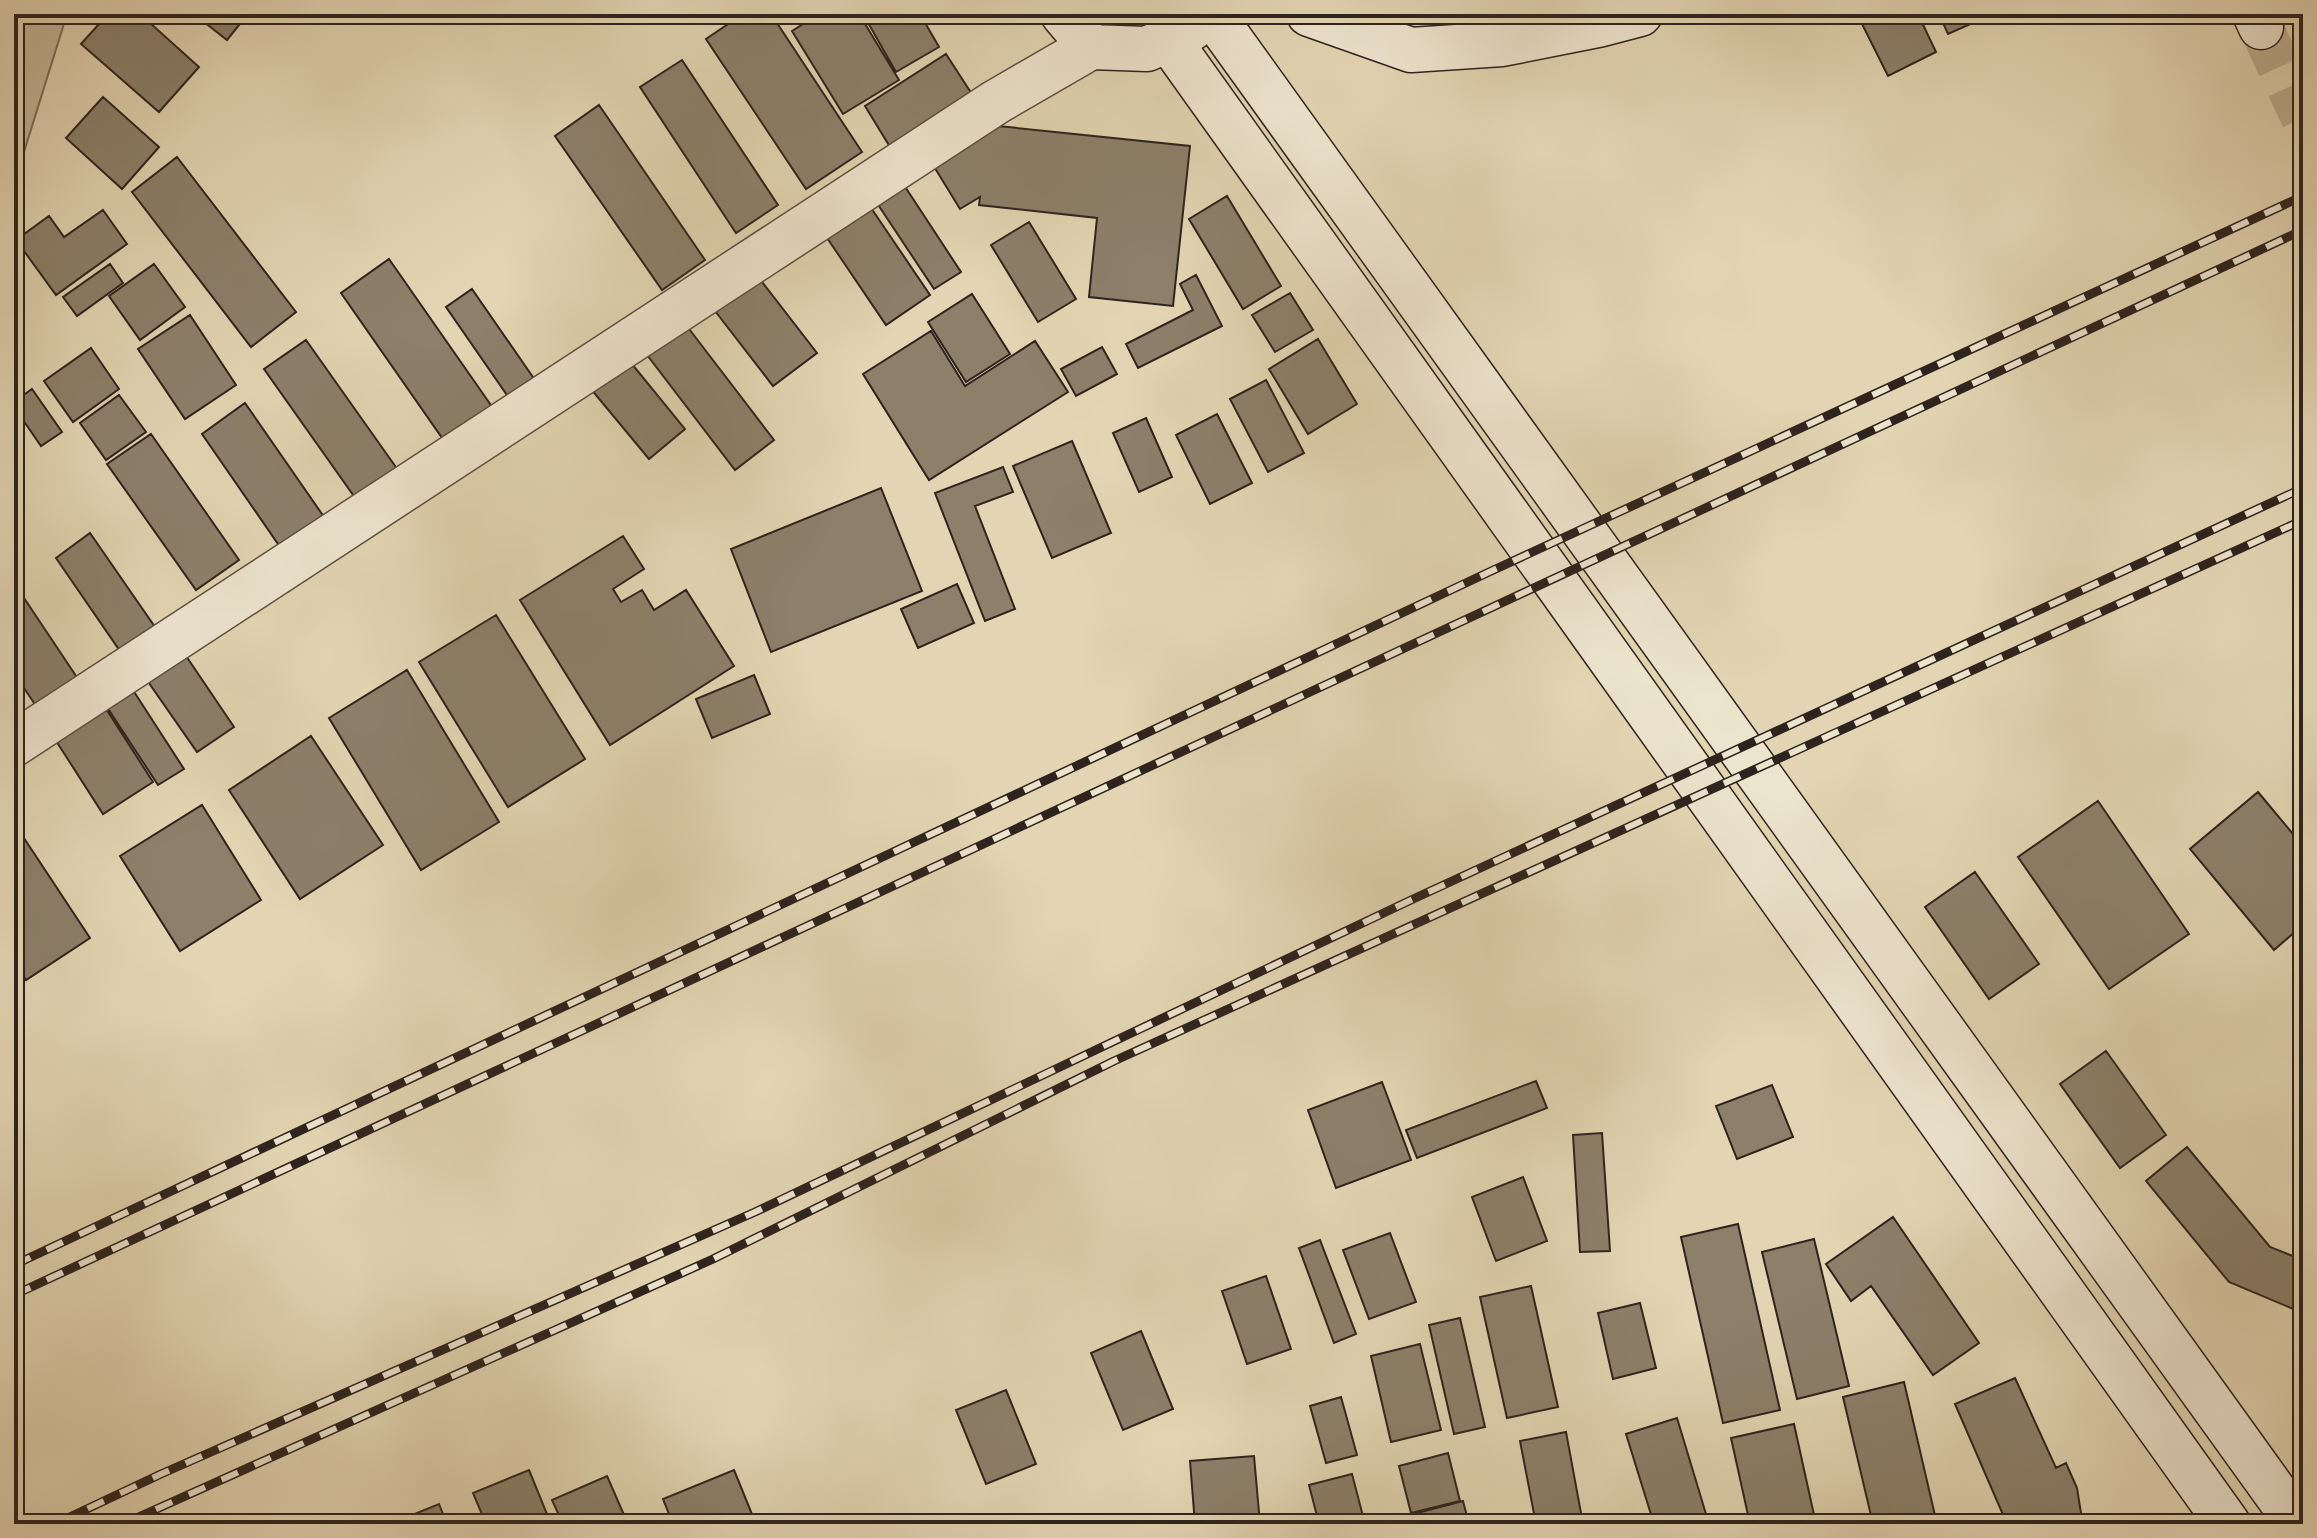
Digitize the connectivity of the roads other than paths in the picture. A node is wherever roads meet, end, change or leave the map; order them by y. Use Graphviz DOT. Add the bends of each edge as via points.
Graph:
graph roads {
  1 [pos="1063,14"];
  2 [pos="1210,14"];
  3 [pos="1309,14"];
  4 [pos="1640,14"];
  5 [pos="1168,39"];
  6 [pos="1091,47"];
  7 [pos="14,744"];
  8 [pos="2228,1524"];
  9 [pos="2298,1524"];
  1 -- 6 [label="street"];
  2 -- 5 [label="street" via="1200,25"];
  2 -- 9 [label="street"];
  3 -- 4 [label="street" via="1411,50 1502,44"];
  5 -- 6 [label="street" via="1147,49"];
  5 -- 8 [label="street"];
  6 -- 7 [label="street" via="996,102"];
}
